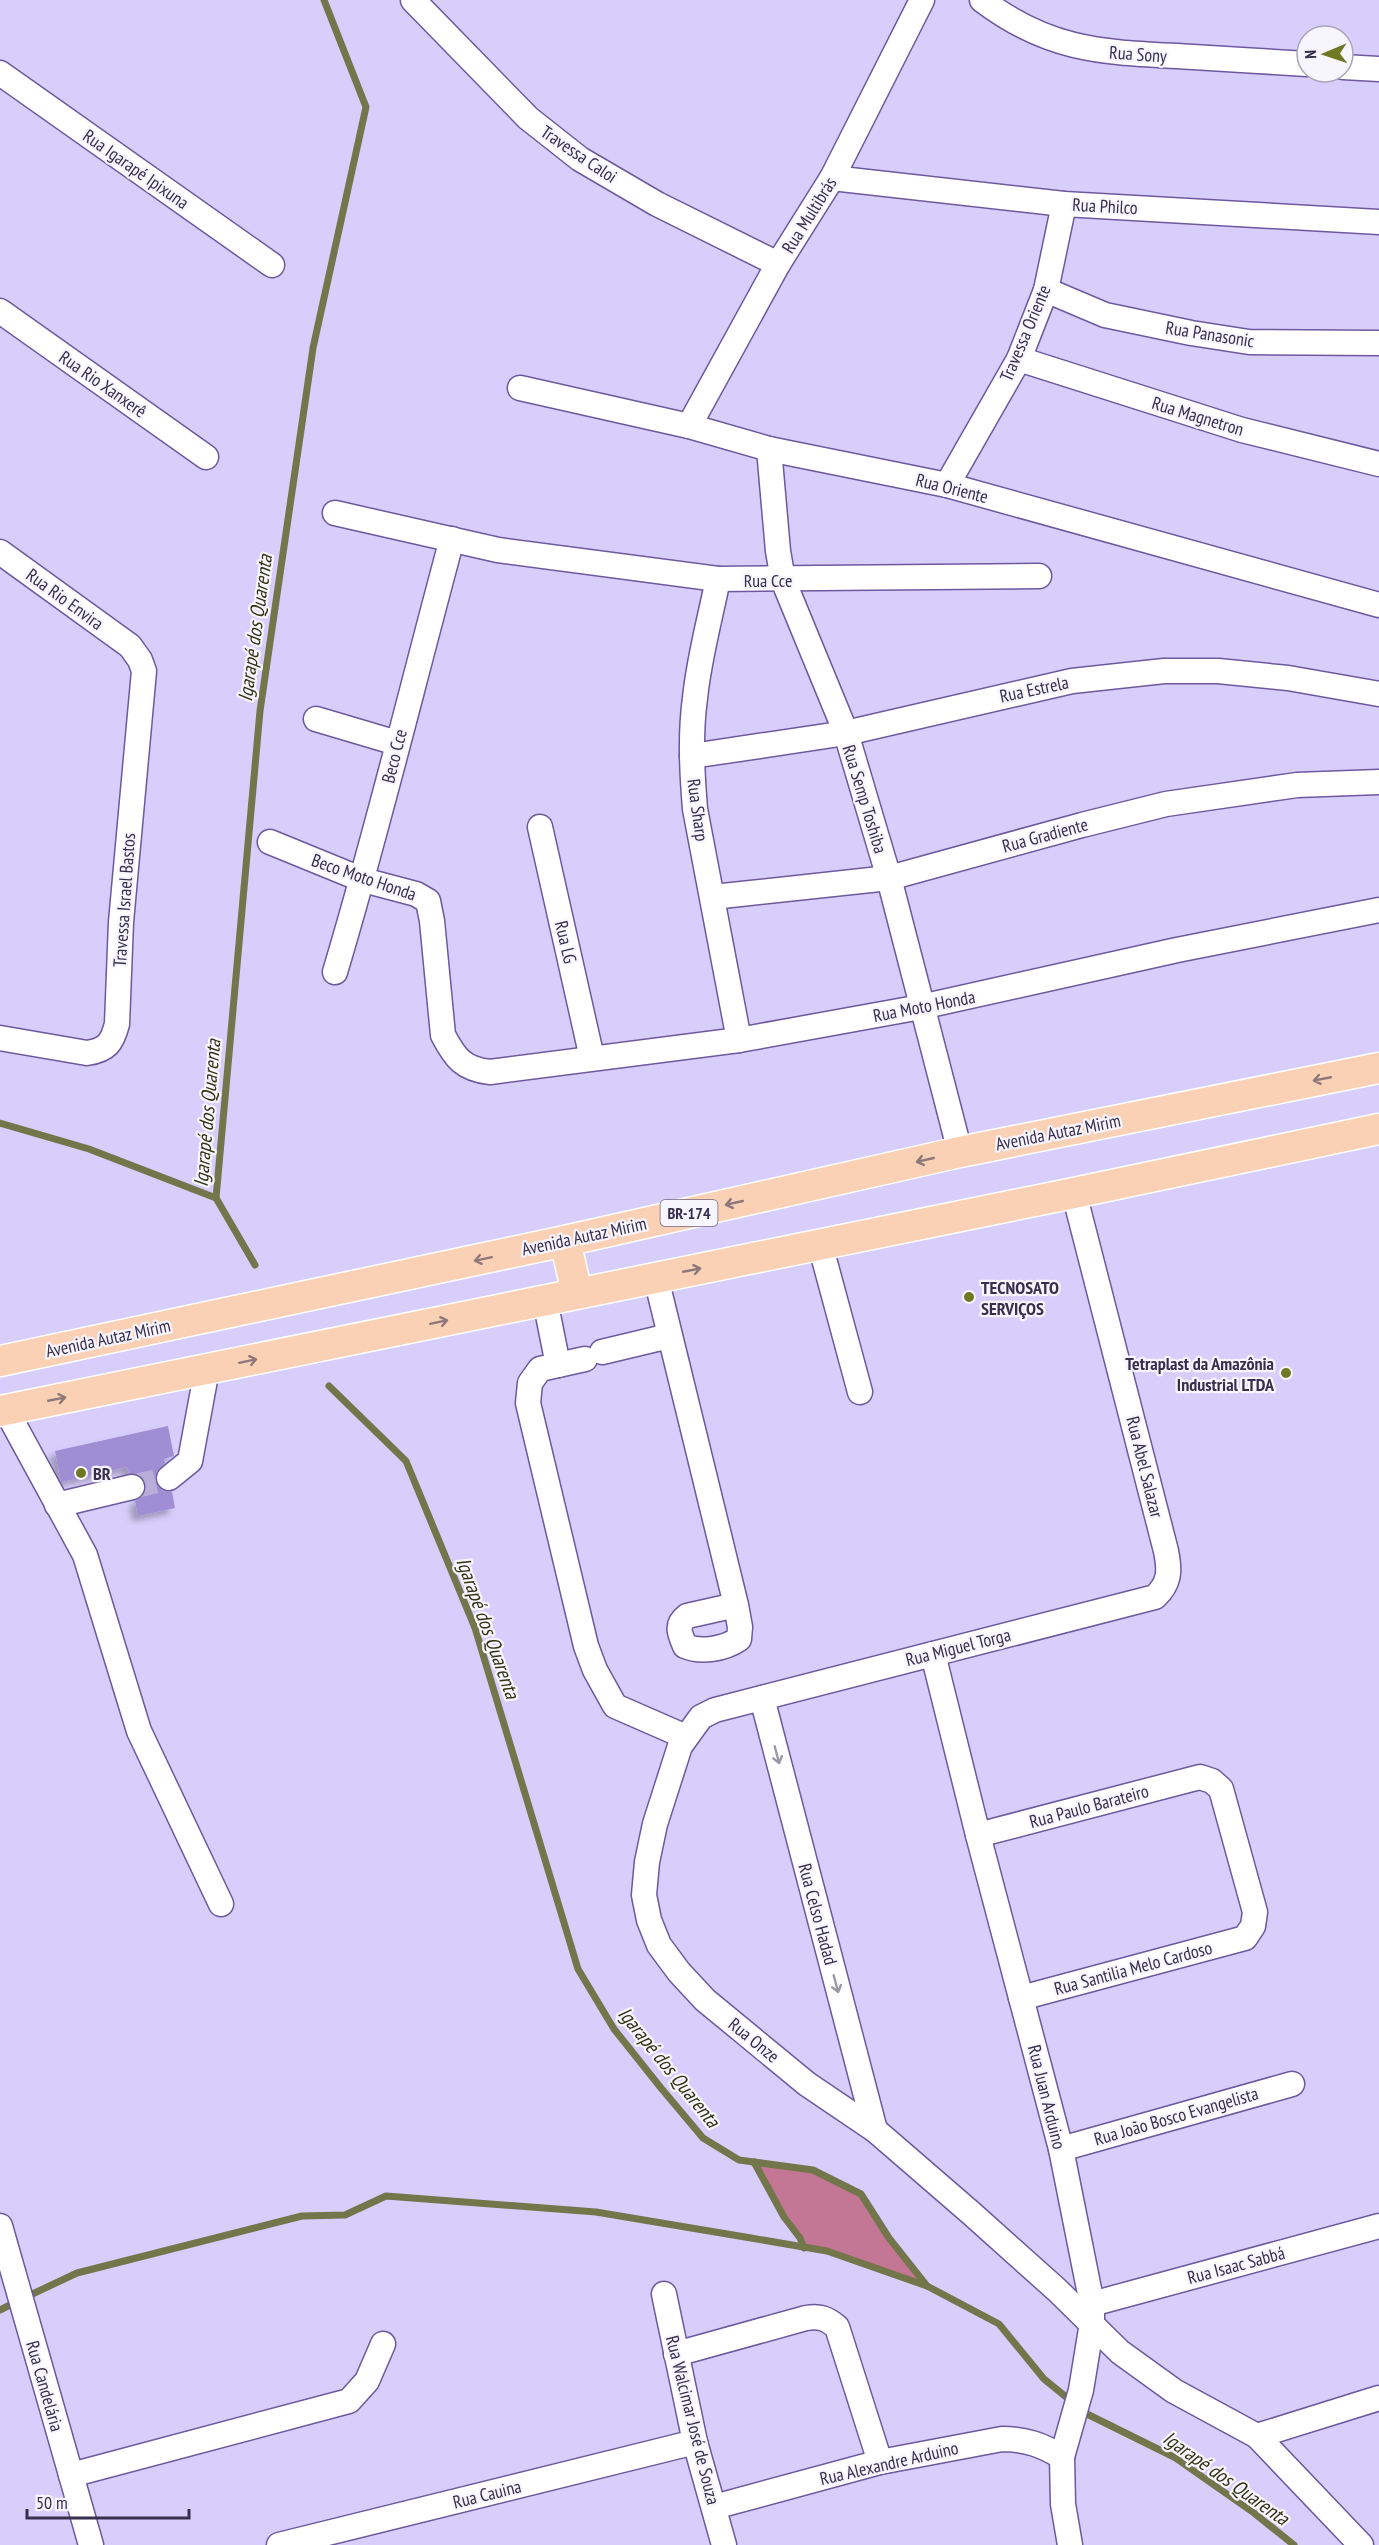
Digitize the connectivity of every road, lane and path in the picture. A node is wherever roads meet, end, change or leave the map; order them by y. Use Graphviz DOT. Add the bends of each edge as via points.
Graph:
graph roads {
  1 [pos="412,0"];
  2 [pos="922,0"];
  3 [pos="982,0"];
  4 [pos="1295,63"];
  5 [pos="1355,68"];
  6 [pos="1379,69"];
  7 [pos="0,73"];
  8 [pos="832,178"];
  9 [pos="1064,204"];
  10 [pos="1379,222"];
  11 [pos="778,264"];
  12 [pos="272,265"];
  13 [pos="1046,290"];
  14 [pos="0,311"];
  15 [pos="1379,343"];
  16 [pos="1018,359"];
  17 [pos="520,388"];
  18 [pos="689,426"];
  19 [pos="769,449"];
  20 [pos="206,457"];
  21 [pos="1379,464"];
  22 [pos="947,485"];
  23 [pos="335,513"];
  24 [pos="452,539"];
  25 [pos="0,552"];
  26 [pos="1039,576"];
  27 [pos="718,579"];
  28 [pos="783,580"];
  29 [pos="1379,604"];
  30 [pos="130,646"];
  31 [pos="1379,694"];
  32 [pos="316,719"];
  33 [pos="846,733"];
  34 [pos="397,743"];
  35 [pos="692,756"];
  36 [pos="1379,782"];
  37 [pos="540,826"];
  38 [pos="270,842"];
  39 [pos="889,878"];
  40 [pos="363,880"];
  41 [pos="713,897"];
  42 [pos="1379,910"];
  43 [pos="335,972"];
  44 [pos="921,1007"];
  45 [pos="0,1038"];
  46 [pos="740,1040"];
  47 [pos="592,1058"];
  48 [pos="466,1066"];
  49 [pos="1379,1068"];
  50 [pos="1379,1129"];
  51 [pos="960,1152"];
  52 [pos="1074,1193"];
  53 [pos="565,1241"];
  54 [pos="820,1244"];
  55 [pos="656,1278"];
  56 [pos="577,1293"];
  57 [pos="545,1300"];
  58 [pos="669,1336"];
  59 [pos="0,1344"];
  60 [pos="45,1351"];
  61 [pos="0,1361"];
  62 [pos="558,1365"];
  63 [pos="207,1369"];
  64 [pos="860,1392"];
  65 [pos="3,1410"];
  66 [pos="169,1478"];
  67 [pos="132,1487"];
  68 [pos="57,1505"];
  69 [pos="1155,1597"];
  70 [pos="736,1605"];
  71 [pos="933,1654"];
  72 [pos="762,1698"];
  73 [pos="686,1737"];
  74 [pos="978,1835"];
  75 [pos="221,1904"];
  76 [pos="1245,1938"];
  77 [pos="1022,1998"];
  78 [pos="1292,2084"];
  79 [pos="875,2130"];
  80 [pos="1061,2148"];
  81 [pos="0,2226"];
  82 [pos="1379,2226"];
  83 [pos="664,2294"];
  84 [pos="1092,2313"];
  85 [pos="383,2344"];
  86 [pos="676,2354"];
  87 [pos="1379,2398"];
  88 [pos="1257,2436"];
  89 [pos="695,2442"];
  90 [pos="1064,2450"];
  91 [pos="880,2462"];
  92 [pos="71,2475"];
  93 [pos="714,2507"];
  94 [pos="91,2545"];
  95 [pos="279,2545"];
  96 [pos="724,2545"];
  97 [pos="1070,2545"];
  98 [pos="1361,2545"];
  1 -- 11 [label="street, Travessa Caloi" via="558,144 657,204"];
  2 -- 8 [label="street, Rua Multibrás"];
  3 -- 4 [label="street, Rua Sony" via="1030,31 1092,50"];
  5 -- 6 [label="street"];
  7 -- 12 [label="street, Rua Igarapé Ipixuna"];
  8 -- 9 [label="street, Rua Philco"];
  8 -- 11 [label="street, Rua Multibrás"];
  9 -- 10 [label="street, Rua Philco"];
  9 -- 13 [label="street, Travessa Oriente"];
  11 -- 18 [label="street, Rua Multibrás"];
  13 -- 15 [label="street, Rua Panasonic" via="1105,315 1226,339 1299,344"];
  13 -- 16 [label="street, Travessa Oriente"];
  14 -- 20 [label="street, Rua Rio Xanxerê"];
  16 -- 21 [label="street, Rua Magnetron" via="1242,430"];
  16 -- 22 [label="street, Travessa Oriente"];
  17 -- 18 [label="street, Rua Oriente"];
  18 -- 19 [label="street, Rua Oriente"];
  19 -- 22 [label="street, Rua Oriente"];
  19 -- 28 [label="street, Rua Semp Toshiba"];
  22 -- 29 [label="street, Rua Oriente"];
  23 -- 24 [label="street"];
  24 -- 27 [label="street, Rua Cce" via="498,550"];
  24 -- 34 [label="street, Beco Cce"];
  25 -- 30 [label="street, Rua Rio Envira"];
  26 -- 28 [label="street, Rua Cce"];
  27 -- 28 [label="street, Rua Cce"];
  27 -- 35 [label="street, Rua Sharp" via="695,696"];
  28 -- 33 [label="street, Rua Semp Toshiba"];
  30 -- 45 [label="street, Travessa Israel Bastos" via="144,671 113,1038 101,1051 87,1053"];
  31 -- 33 [label="street, Rua Estrela" via="1288,678 1218,671 1164,671 1072,681"];
  32 -- 34 [label="street"];
  33 -- 35 [label="street, Rua Estrela"];
  33 -- 39 [label="street, Rua Semp Toshiba"];
  34 -- 40 [label="street, Beco Cce"];
  35 -- 41 [label="street, Rua Sharp" via="695,809"];
  36 -- 39 [label="street, Rua Gradiente" via="1297,785 1166,804"];
  37 -- 47 [label="street, Rua LG"];
  38 -- 40 [label="street, Beco Moto Honda"];
  39 -- 41 [label="street, Rua Gradiente"];
  39 -- 44 [label="street, Rua Semp Toshiba"];
  40 -- 43 [label="street, Beco Cce"];
  40 -- 48 [label="street, Beco Moto Honda" via="428,901 442,1035 451,1052"];
  41 -- 46 [label="street, Rua Sharp"];
  42 -- 44 [label="street, Rua Moto Honda"];
  44 -- 46 [label="street, Rua Moto Honda"];
  44 -- 51 [label="street, Rua Semp Toshiba"];
  46 -- 47 [label="street, Rua Moto Honda"];
  47 -- 48 [label="street, Rua Moto Honda" via="511,1071 483,1071"];
  49 -- 51 [label="main road, Avenida Autaz Mirim / BR-174, one-way"];
  50 -- 52 [label="main road"];
  51 -- 53 [label="main road, Avenida Autaz Mirim / BR-174, one-way"];
  52 -- 54 [label="main road"];
  52 -- 69 [label="street, Rua Abel Salazar" via="1169,1563 1165,1588"];
  53 -- 56 [label="main road"];
  53 -- 60 [label="main road, Avenida Autaz Mirim / BR-174, one-way"];
  55 -- 54 [label="main road, one-way"];
  54 -- 64 [label="street"];
  55 -- 56 [label="main road"];
  55 -- 58 [label="street"];
  56 -- 57 [label="main road"];
  57 -- 62 [label="street"];
  63 -- 57 [label="main road, one-way"];
  58 -- 62 [label="street"];
  58 -- 70 [label="street"];
  59 -- 60 [label="street"];
  60 -- 61 [label="main road, Avenida Autaz Mirim / BR-174"];
  62 -- 73 [label="street" via="540,1369 530,1383 528,1403 589,1654 615,1706"];
  65 -- 63 [label="main road, one-way"];
  63 -- 66 [label="street" via="190,1461"];
  65 -- 68 [label="street"];
  67 -- 68 [label="street"];
  68 -- 75 [label="street" via="85,1555 139,1731"];
  69 -- 71 [label="street, Rua Miguel Torga"];
  71 -- 72 [label="street, Rua Miguel Torga"];
  71 -- 74 [label="street, Rua Juan Arduino"];
  72 -- 73 [label="street, Rua Onze" via="701,1717"];
  72 -- 79 [label="street, Rua Celso Hadad, one-way"];
  73 -- 79 [label="street, Rua Onze" via="655,1824 647,1863 644,1895 659,1945 705,2000 807,2084"];
  74 -- 76 [label="street, Rua Paulo Barateiro" via="1200,1777 1212,1781 1221,1789 1255,1912 1253,1926"];
  74 -- 77 [label="street, Rua Juan Arduino"];
  76 -- 77 [label="street, Rua Santilia Melo Cardoso"];
  77 -- 80 [label="street, Rua Juan Arduino"];
  78 -- 80 [label="street, Rua João Bosco Evangelista"];
  79 -- 84 [label="street, Rua Onze"];
  80 -- 84 [label="street, Rua Juan Arduino"];
  81 -- 92 [label="street, Rua Candelária"];
  82 -- 84 [label="street, Rua Isaac Sabbá"];
  83 -- 86 [label="street, Rua Walcimar José de Souza"];
  84 -- 88 [label="street, Rua Onze" via="1120,2352 1174,2391"];
  84 -- 90 [label="street, Rua Juan Arduino" via="1081,2390"];
  85 -- 92 [label="street" via="367,2381 349,2401"];
  86 -- 89 [label="street, Rua Walcimar José de Souza"];
  86 -- 91 [label="street" via="806,2318 827,2319 837,2326"];
  87 -- 88 [label="street"];
  88 -- 98 [label="street, Rua Onze"];
  89 -- 93 [label="street, Rua Walcimar José de Souza"];
  89 -- 95 [label="street, Rua Cauina"];
  90 -- 91 [label="street, Rua Alexandre Arduino" via="1020,2439 1002,2439"];
  90 -- 97 [label="street, Rua Juan Arduino" via="1063,2504"];
  91 -- 93 [label="street, Rua Alexandre Arduino"];
  92 -- 94 [label="street, Rua Candelária"];
  93 -- 96 [label="street, Rua Walcimar José de Souza"];
}
